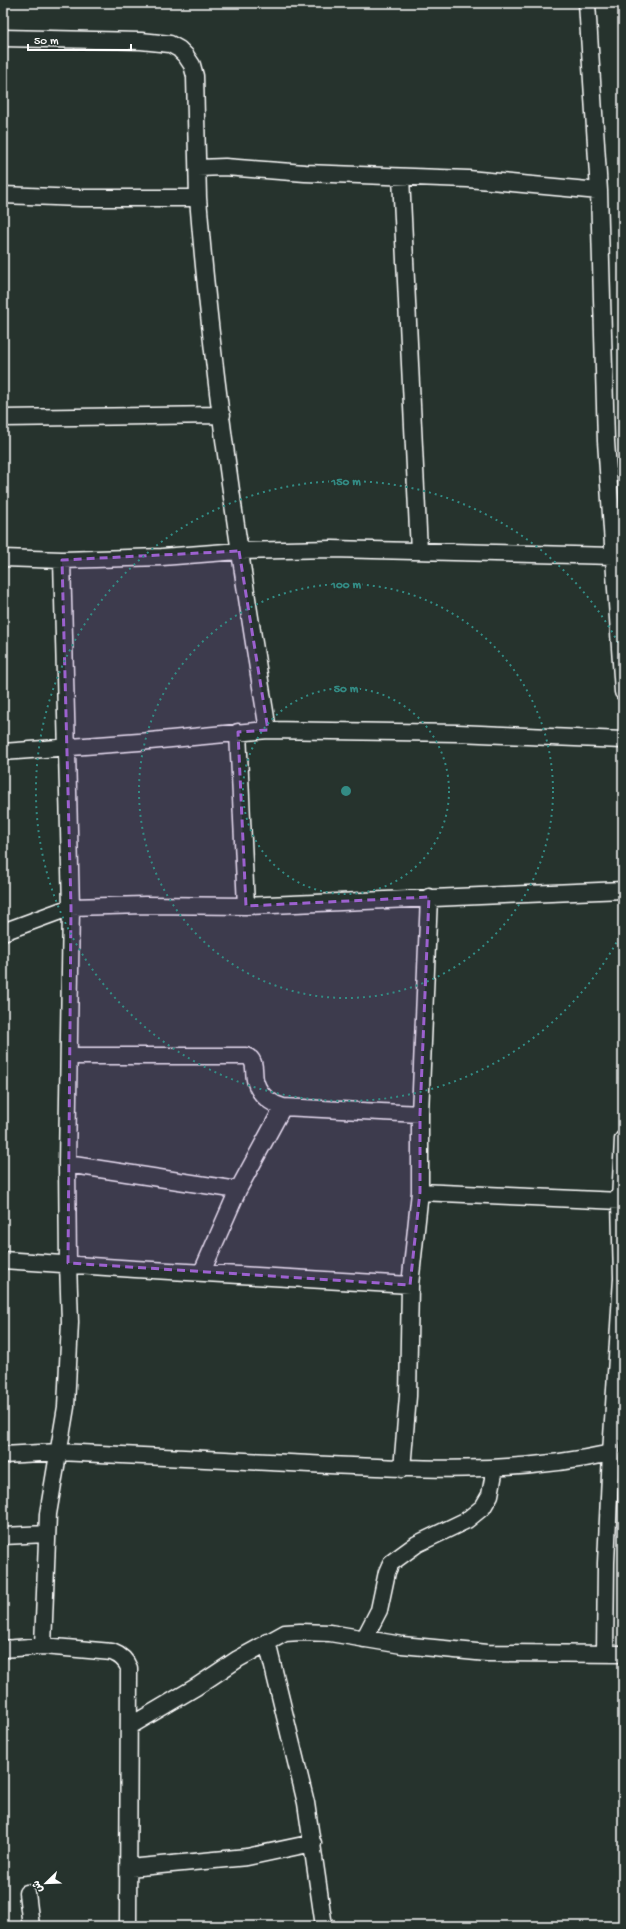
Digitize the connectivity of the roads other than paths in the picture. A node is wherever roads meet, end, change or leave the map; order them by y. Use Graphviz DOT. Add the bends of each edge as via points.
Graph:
graph roads {
  1 [pos="587,3"];
  2 [pos="3,38"];
  3 [pos="198,168"];
  4 [pos="401,177"];
  5 [pos="599,191"];
  6 [pos="3,195"];
  7 [pos="198,198"];
  8 [pos="222,415"];
  9 [pos="3,418"];
  10 [pos="238,551"];
  11 [pos="419,551"];
  12 [pos="614,556"];
  13 [pos="3,558"];
  14 [pos="62,560"];
  15 [pos="623,692"];
  16 [pos="268,730"];
  17 [pos="238,732"];
  18 [pos="623,740"];
  19 [pos="67,748"];
  20 [pos="3,752"];
  21 [pos="623,890"];
  22 [pos="429,897"];
  23 [pos="246,906"];
  24 [pos="71,907"];
  25 [pos="3,932"];
  26 [pos="69,1056"];
  27 [pos="283,1107"];
  28 [pos="420,1114"];
  29 [pos="623,1139"];
  30 [pos="67,1164"];
  31 [pos="238,1190"];
  32 [pos="420,1192"];
  33 [pos="620,1201"];
  34 [pos="3,1260"];
  35 [pos="68,1263"];
  36 [pos="202,1272"];
  37 [pos="623,1278"];
  38 [pos="410,1285"];
  39 [pos="620,1384"];
  40 [pos="59,1452"];
  41 [pos="611,1453"];
  42 [pos="3,1455"];
  43 [pos="495,1468"];
  44 [pos="402,1469"];
  45 [pos="47,1534"];
  46 [pos="3,1536"];
  47 [pos="364,1639"];
  48 [pos="267,1642"];
  49 [pos="43,1646"];
  50 [pos="3,1649"];
  51 [pos="605,1653"];
  52 [pos="623,1654"];
  53 [pos="130,1726"];
  54 [pos="313,1843"];
  55 [pos="129,1868"];
  56 [pos="27,1893"];
  57 [pos="31,1926"];
  58 [pos="128,1926"];
  59 [pos="324,1926"];
  1 -- 5 [label="street"];
  2 -- 3 [label="street" via="141,41 170,44 179,49 192,65 195,76"];
  3 -- 4 [label="street" via="225,167"];
  3 -- 7 [label="street"];
  4 -- 5 [label="street" via="468,179"];
  4 -- 11 [label="street"];
  5 -- 12 [label="street" via="606,441"];
  6 -- 7 [label="street"];
  7 -- 8 [label="street" via="207,305"];
  8 -- 9 [label="street"];
  8 -- 10 [label="street"];
  10 -- 11 [label="street"];
  10 -- 14 [label="street" via="162,557"];
  10 -- 16 [label="street"];
  11 -- 12 [label="street"];
  12 -- 15 [label="street"];
  13 -- 14 [label="street"];
  14 -- 19 [label="street"];
  16 -- 17 [label="street"];
  16 -- 18 [label="street" via="458,733"];
  17 -- 19 [label="street"];
  17 -- 23 [label="street"];
  19 -- 20 [label="street"];
  19 -- 24 [label="street"];
  21 -- 22 [label="street"];
  22 -- 23 [label="street"];
  22 -- 28 [label="street"];
  23 -- 24 [label="street"];
  24 -- 25 [label="street"];
  24 -- 26 [label="street"];
  26 -- 27 [label="street" via="246,1056 254,1063 255,1082 260,1091 270,1102"];
  26 -- 30 [label="street"];
  27 -- 28 [label="street"];
  27 -- 31 [label="street"];
  28 -- 32 [label="street"];
  29 -- 33 [label="street"];
  30 -- 31 [label="street"];
  30 -- 35 [label="street"];
  31 -- 36 [label="street"];
  32 -- 33 [label="street"];
  32 -- 38 [label="street"];
  33 -- 37 [label="street"];
  34 -- 35 [label="street"];
  35 -- 36 [label="street"];
  35 -- 40 [label="street" via="68,1383"];
  36 -- 38 [label="street"];
  37 -- 39 [label="street"];
  38 -- 44 [label="street" via="408,1396"];
  39 -- 41 [label="street"];
  40 -- 42 [label="street"];
  40 -- 44 [label="street"];
  40 -- 45 [label="street" via="50,1496"];
  41 -- 43 [label="street" via="571,1462"];
  41 -- 51 [label="street"];
  43 -- 44 [label="street"];
  43 -- 47 [label="street" via="490,1495 478,1511 467,1520 417,1544 391,1563 379,1610"];
  45 -- 46 [label="street"];
  45 -- 49 [label="street"];
  47 -- 48 [label="street" via="330,1633 300,1632 285,1633"];
  47 -- 51 [label="street" via="487,1653"];
  48 -- 53 [label="street"];
  48 -- 54 [label="street" via="306,1803"];
  49 -- 50 [label="street"];
  49 -- 53 [label="street" via="112,1652 124,1659 129,1668"];
  51 -- 52 [label="street"];
  53 -- 55 [label="street"];
  54 -- 55 [label="street" via="247,1856"];
  54 -- 59 [label="street"];
  55 -- 58 [label="street"];
  56 -- 57 [label="street"];
}
